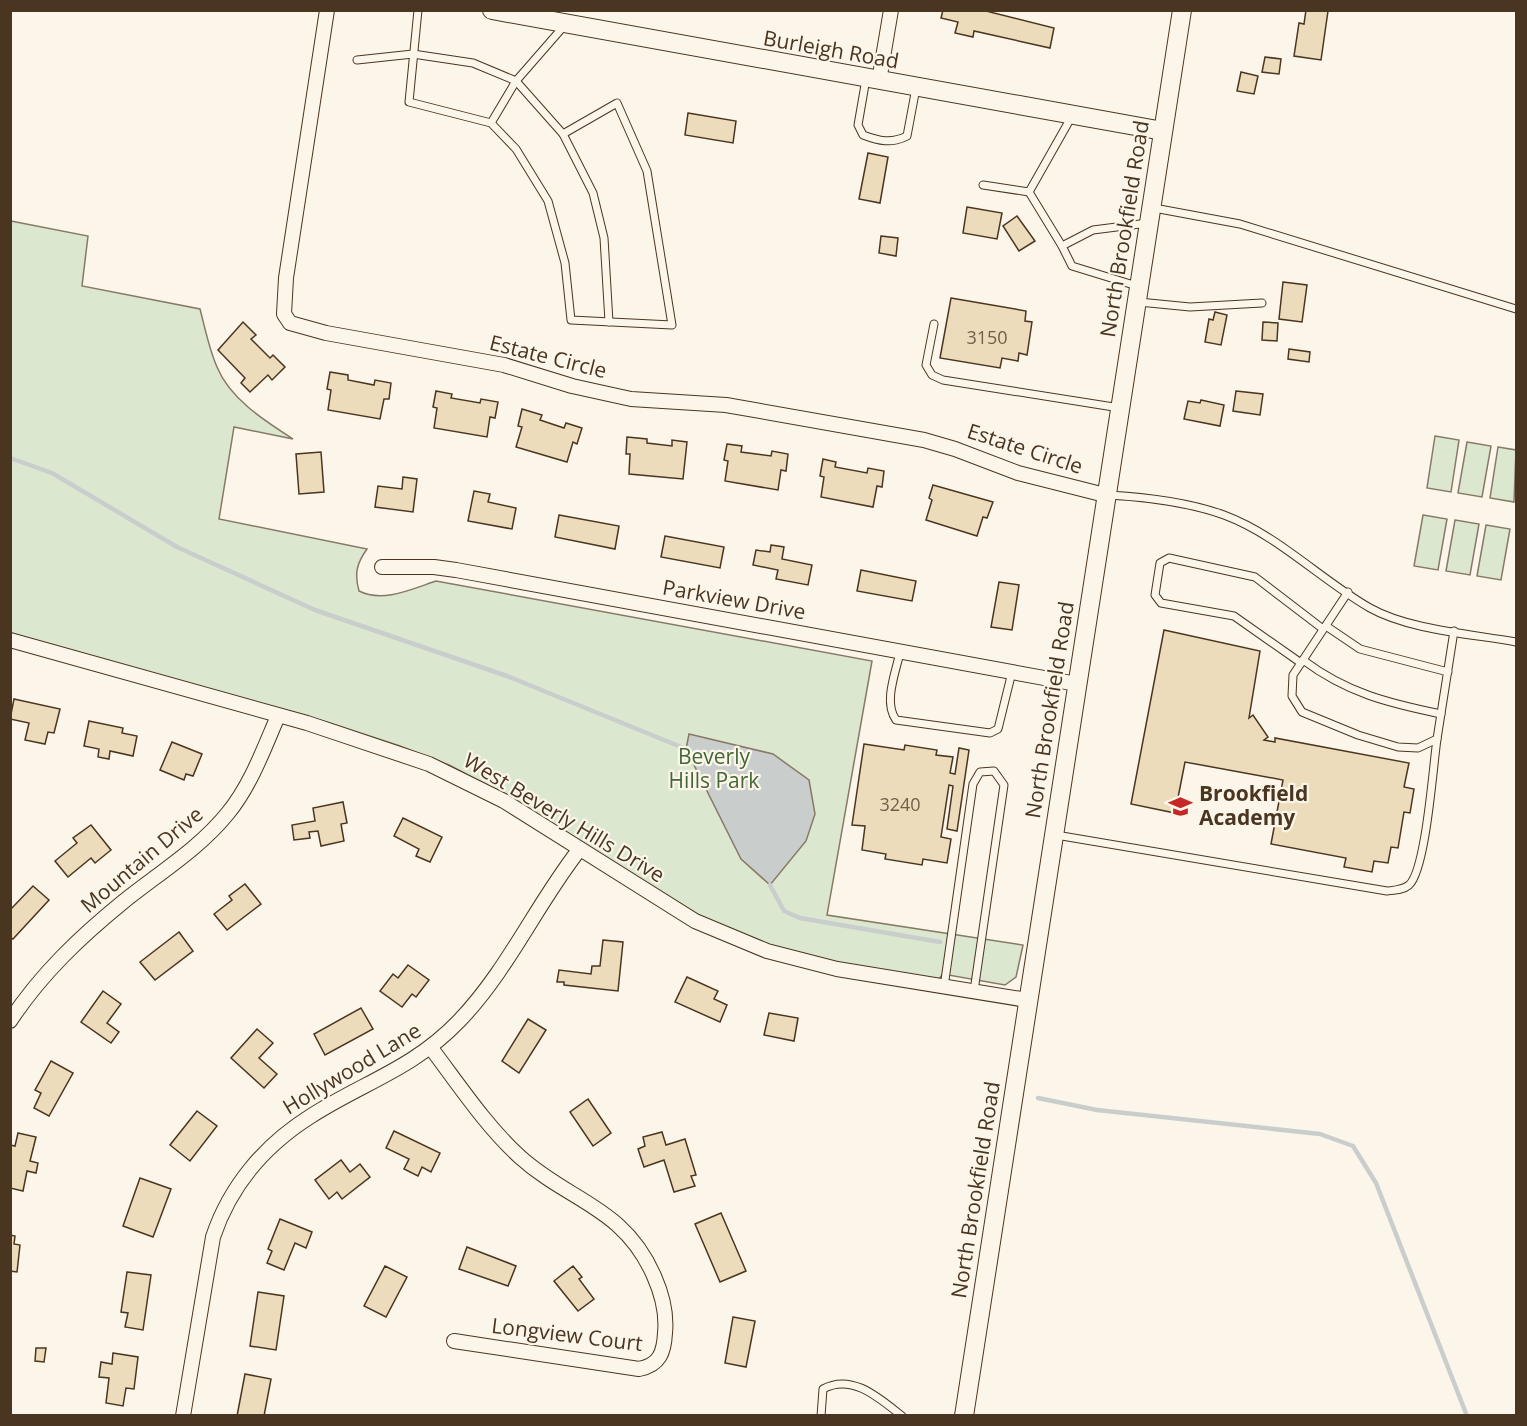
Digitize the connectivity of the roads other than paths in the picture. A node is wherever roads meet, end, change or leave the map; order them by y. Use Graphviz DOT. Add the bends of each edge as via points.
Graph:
graph roads {
  1 [pos="327,10"];
  2 [pos="418,10"];
  3 [pos="492,10"];
  4 [pos="891,10"];
  5 [pos="1182,10"];
  6 [pos="565,24"];
  7 [pos="413,54"];
  8 [pos="357,60"];
  9 [pos="872,80"];
  10 [pos="516,81"];
  11 [pos="916,88"];
  12 [pos="1073,116"];
  13 [pos="491,123"];
  14 [pos="1163,131"];
  15 [pos="563,134"];
  16 [pos="983,185"];
  17 [pos="1029,192"];
  18 [pos="1150,215"];
  19 [pos="1062,246"];
  20 [pos="1138,294"];
  21 [pos="1262,303"];
  22 [pos="1516,309"];
  23 [pos="609,322"];
  24 [pos="934,324"];
  25 [pos="1120,408"];
  26 [pos="1105,495"];
  27 [pos="382,567"];
  28 [pos="1347,592"];
  29 [pos="1324,627"];
  30 [pos="1454,631"];
  31 [pos="10,640"];
  32 [pos="1516,642"];
  33 [pos="900,652"];
  34 [pos="1302,662"];
  35 [pos="1012,672"];
  36 [pos="1448,672"];
  37 [pos="1077,684"];
  38 [pos="1441,714"];
  39 [pos="279,716"];
  40 [pos="1437,739"];
  41 [pos="1054,834"];
  42 [pos="579,850"];
  43 [pos="944,987"];
  44 [pos="974,991"];
  45 [pos="1027,1000"];
  46 [pos="10,1021"];
  47 [pos="431,1048"];
  48 [pos="454,1341"];
  49 [pos="183,1416"];
  50 [pos="821,1416"];
  51 [pos="902,1416"];
  52 [pos="964,1416"];
  1 -- 26 [label="street, Estate Circle" via="286,278 284,314 290,323 504,365 631,399 726,405 924,440 1018,473"];
  2 -- 7 [label="lane"];
  3 -- 6 [label="street, Burleigh Road"];
  4 -- 9 [label="street"];
  5 -- 14 [label="street, North Brookfield Road"];
  6 -- 9 [label="street, Burleigh Road"];
  6 -- 10 [label="lane"];
  7 -- 8 [label="lane"];
  7 -- 10 [label="lane" via="473,63"];
  7 -- 13 [label="lane" via="409,102"];
  9 -- 11 [label="street, Burleigh Road"];
  9 -- 11 [label="lane" via="858,125 863,135 876,140 895,142 907,136"];
  10 -- 13 [label="lane"];
  10 -- 15 [label="lane"];
  11 -- 12 [label="street, Burleigh Road"];
  12 -- 14 [label="street, Burleigh Road"];
  12 -- 17 [label="lane"];
  13 -- 23 [label="lane" via="516,149 548,201 565,263 571,321"];
  14 -- 18 [label="street, North Brookfield Road"];
  15 -- 23 [label="lane" via="595,204 604,238"];
  15 -- 23 [label="lane" via="617,103 647,171 672,325"];
  16 -- 17 [label="lane"];
  17 -- 19 [label="lane"];
  18 -- 19 [label="lane" via="1093,230"];
  18 -- 20 [label="street, North Brookfield Road"];
  18 -- 22 [label="lane" via="1240,224"];
  19 -- 20 [label="lane" via="1072,266"];
  20 -- 21 [label="lane" via="1191,307"];
  20 -- 25 [label="street, North Brookfield Road"];
  24 -- 25 [label="lane" via="926,365 932,375 943,380"];
  25 -- 26 [label="street, North Brookfield Road"];
  26 -- 28 [label="lane" via="1132,496 1225,515"];
  26 -- 37 [label="street, North Brookfield Road"];
  27 -- 33 [label="street, Parkview Drive" via="456,570"];
  28 -- 29 [label="lane"];
  28 -- 30 [label="lane" via="1372,609 1414,624"];
  29 -- 34 [label="lane"];
  29 -- 34 [label="lane" via="1255,577 1169,558 1160,563 1155,594 1161,603 1234,616"];
  29 -- 36 [label="lane" via="1360,649"];
  30 -- 32 [label="lane"];
  30 -- 36 [label="lane"];
  31 -- 39 [label="street, West Beverly Hills Drive"];
  33 -- 35 [label="street, Parkview Drive"];
  33 -- 35 [label="lane" via="890,696 890,711 896,720 990,733 998,729"];
  34 -- 38 [label="lane" via="1329,680 1388,703"];
  34 -- 40 [label="lane" via="1293,675 1292,696 1302,712 1398,747 1418,748"];
  35 -- 37 [label="street, Parkview Drive"];
  36 -- 38 [label="lane"];
  37 -- 41 [label="street, North Brookfield Road"];
  38 -- 40 [label="lane"];
  39 -- 42 [label="street, West Beverly Hills Drive" via="372,742 429,764 504,801"];
  39 -- 46 [label="street, Mountain Drive" via="230,811 185,854 78,940"];
  40 -- 41 [label="lane" via="1421,858 1411,884 1401,890 1387,891"];
  41 -- 45 [label="street, North Brookfield Road"];
  42 -- 43 [label="street, West Beverly Hills Drive" via="695,921 767,951 837,969"];
  42 -- 47 [label="street, Hollywood Lane" via="494,980"];
  43 -- 44 [label="street, West Beverly Hills Drive"];
  43 -- 44 [label="lane" via="973,784 980,772 994,771 1004,784"];
  44 -- 45 [label="street, West Beverly Hills Drive"];
  45 -- 52 [label="street, North Brookfield Road"];
  47 -- 48 [label="street, Longview Court" via="521,1158 622,1226 648,1263 666,1318 660,1357 651,1366 639,1369"];
  47 -- 49 [label="street, Hollywood Lane" via="311,1116 263,1154 240,1182 213,1237"];
  50 -- 51 [label="lane" via="823,1389 835,1383 868,1389"];
}
